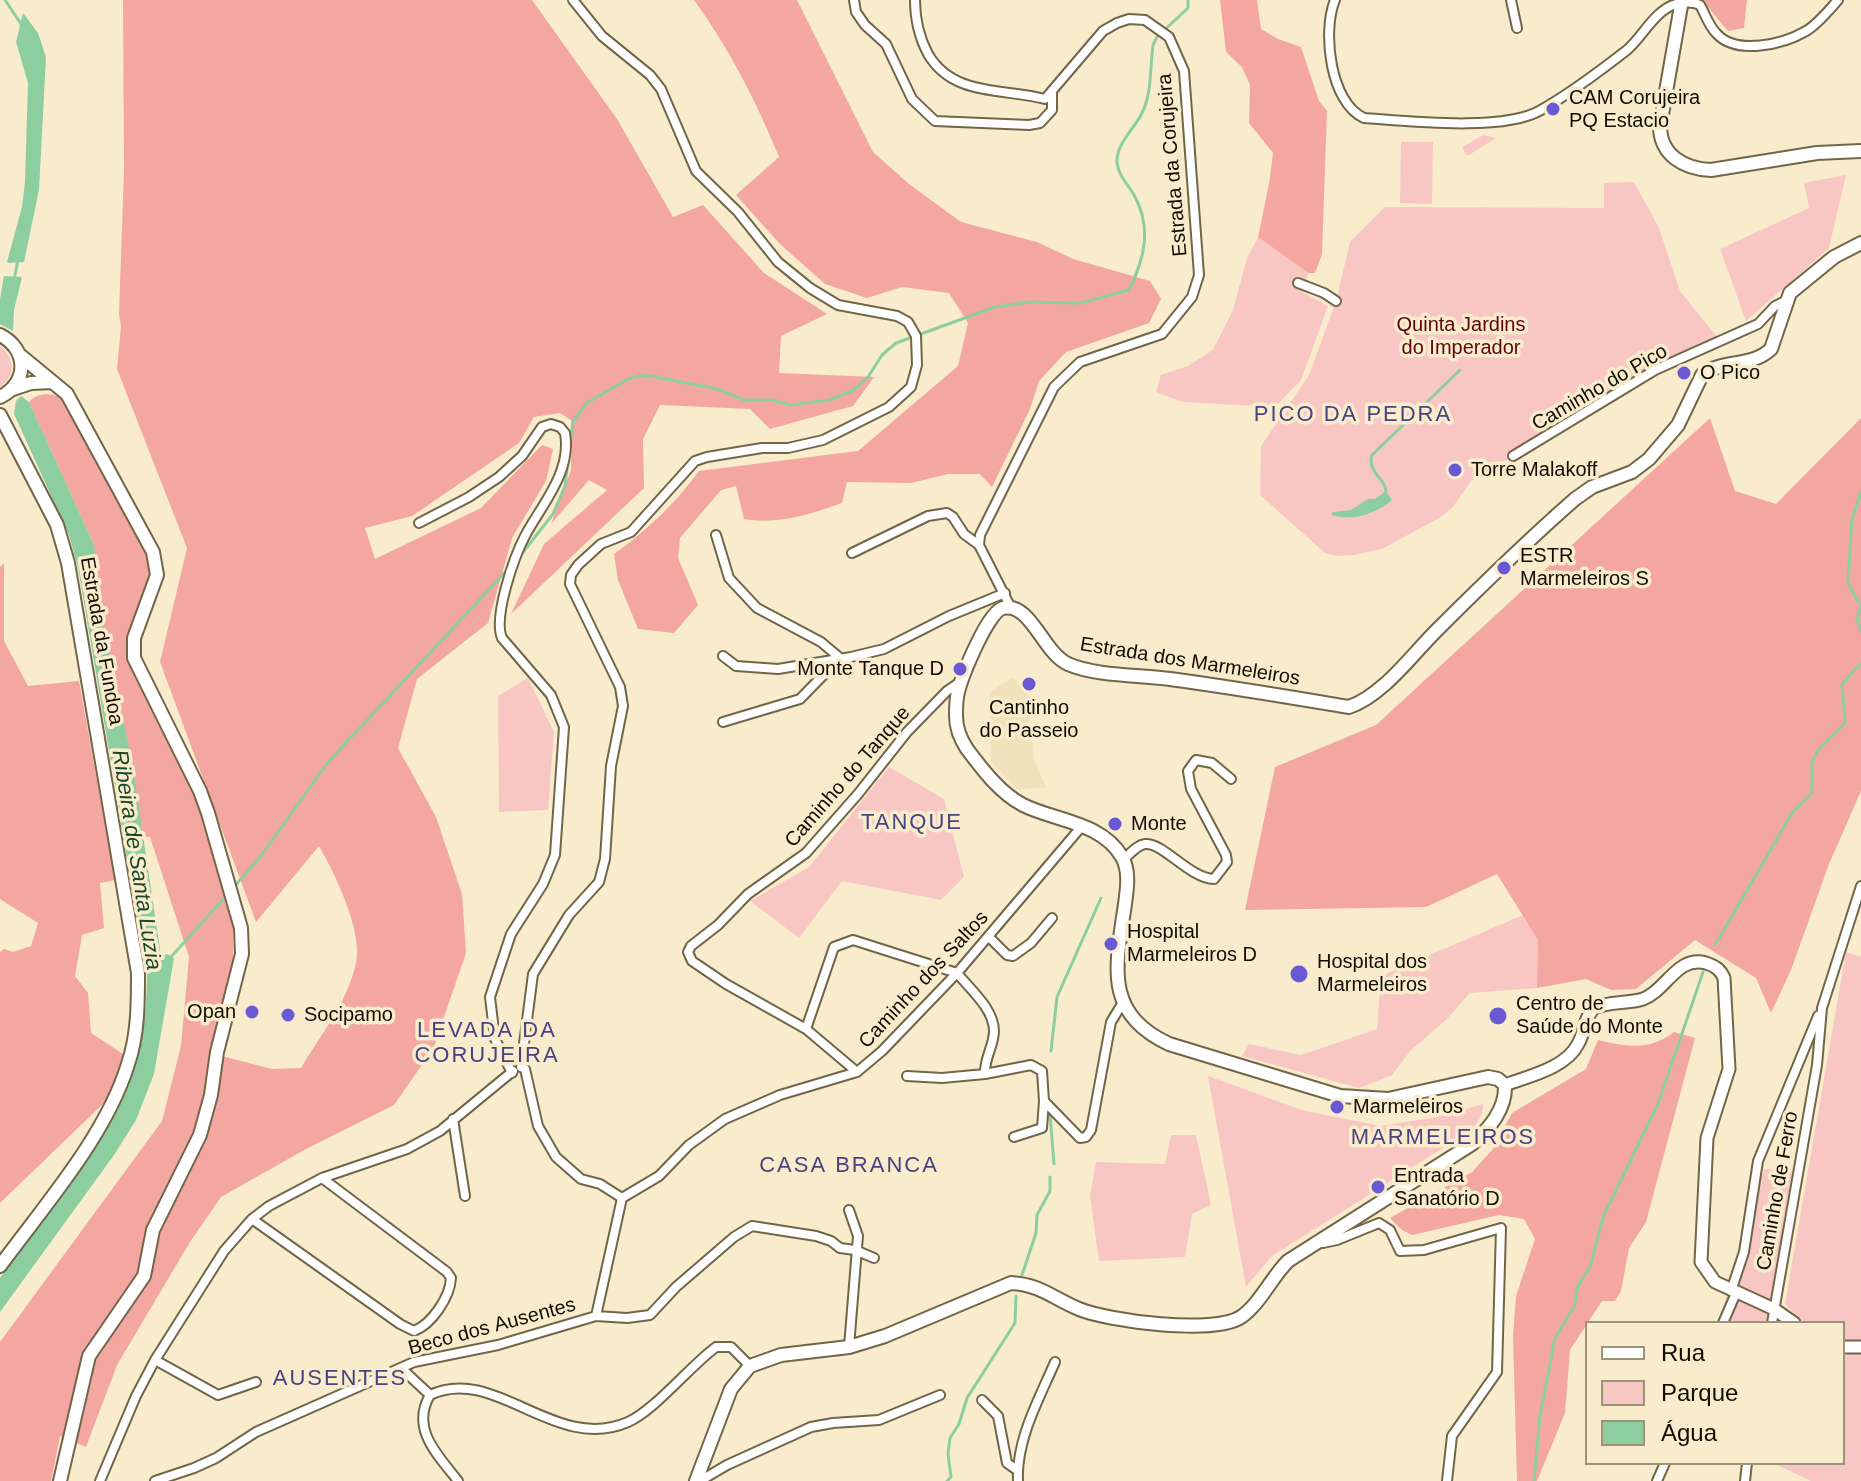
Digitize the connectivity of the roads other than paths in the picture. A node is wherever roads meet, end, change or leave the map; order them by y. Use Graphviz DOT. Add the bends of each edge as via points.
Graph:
graph roads {
  1 [pos="573,0"];
  2 [pos="854,0"];
  3 [pos="915,0"];
  4 [pos="1335,0"];
  5 [pos="1511,0"];
  6 [pos="1838,0"];
  7 [pos="1682,2"];
  8 [pos="1517,28"];
  9 [pos="1052,91"];
  10 [pos="1861,151"];
  11 [pos="1861,243"];
  12 [pos="1298,283"];
  13 [pos="1336,301"];
  14 [pos="1785,301"];
  15 [pos="0,335"];
  16 [pos="21,356"];
  17 [pos="52,382"];
  18 [pos="11,390"];
  19 [pos="3,420"];
  20 [pos="1513,456"];
  21 [pos="419,523"];
  22 [pos="716,535"];
  23 [pos="979,545"];
  24 [pos="852,553"];
  25 [pos="1005,593"];
  26 [pos="1011,608"];
  27 [pos="723,656"];
  28 [pos="840,658"];
  29 [pos="963,679"];
  30 [pos="723,722"];
  31 [pos="1231,779"];
  32 [pos="1082,826"];
  33 [pos="1124,859"];
  34 [pos="1861,886"];
  35 [pos="1853,905"];
  36 [pos="1861,912"];
  37 [pos="1052,918"];
  38 [pos="989,937"];
  39 [pos="957,973"];
  40 [pos="1122,1004"];
  41 [pos="1822,1008"];
  42 [pos="806,1029"];
  43 [pos="1801,1062"];
  44 [pos="1817,1065"];
  45 [pos="521,1067"];
  46 [pos="857,1072"];
  47 [pos="512,1073"];
  48 [pos="985,1074"];
  49 [pos="907,1076"];
  50 [pos="1505,1085"];
  51 [pos="1044,1101"];
  52 [pos="453,1119"];
  53 [pos="1014,1137"];
  54 [pos="322,1178"];
  55 [pos="465,1196"];
  56 [pos="622,1198"];
  57 [pos="849,1210"];
  58 [pos="252,1219"];
  59 [pos="1311,1245"];
  60 [pos="855,1250"];
  61 [pos="874,1258"];
  62 [pos="0,1266"];
  63 [pos="1734,1292"];
  64 [pos="1774,1309"];
  65 [pos="596,1316"];
  66 [pos="1724,1321"];
  67 [pos="1772,1321"];
  68 [pos="1791,1321"];
  69 [pos="849,1347"];
  70 [pos="155,1360"];
  71 [pos="1055,1362"];
  72 [pos="750,1366"];
  73 [pos="401,1368"];
  74 [pos="256,1382"];
  75 [pos="430,1395"];
  76 [pos="940,1395"];
  77 [pos="982,1400"];
  78 [pos="1017,1470"];
  79 [pos="60,1481"];
  80 [pos="100,1481"];
  81 [pos="155,1481"];
  82 [pos="458,1481"];
  83 [pos="698,1481"];
  84 [pos="1018,1481"];
  85 [pos="1447,1481"];
  1 -- 45 [label="street" via="602,36 656,82 696,171 778,262 838,305 908,322 916,336 917,365 911,387 899,399 837,434 788,448 695,461 631,532 601,544 571,575 570,584 620,687 623,706 599,882 569,915 533,974"];
  2 -- 9 [label="street, Estrada da Corujeira" via="865,25 886,44 912,99 935,121 1040,123 1052,110"];
  3 -- 9 [label="street" via="925,48 955,82 1045,99"];
  4 -- 7 [label="street" via="1329,47 1335,77 1352,111 1364,118 1448,122 1522,119 1539,112 1630,48 1661,13"];
  5 -- 8 [label="street"];
  6 -- 7 [label="street" via="1807,31 1750,45 1716,34 1700,5"];
  7 -- 10 [label="main road" via="1660,126 1662,145 1672,157 1711,170"];
  9 -- 23 [label="street, Estrada da Corujeira" via="1103,31 1117,23 1145,20 1169,37 1184,71 1199,275 1192,297 1162,334 1080,362 1054,387"];
  11 -- 14 [label="main road, Estrada dos Marmeleiros" via="1819,269"];
  12 -- 13 [label="street"];
  14 -- 20 [label="street, Caminho do Pico" via="1758,324 1655,370"];
  14 -- 26 [label="main road, Estrada dos Marmeleiros" via="1765,355 1708,369 1678,425 1649,459 1575,499 1364,702 1349,707 1067,664 1027,617"];
  15 -- 16 [label="main road"];
  16 -- 17 [label="main road"];
  16 -- 18 [label="main road, Estrada da Fundoa" via="22,370"];
  17 -- 18 [label="main road"];
  17 -- 79 [label="main road" via="67,394 156,561 157,575 134,638 134,658 200,791 241,928 242,954 200,1135 153,1230 144,1276 89,1356"];
  18 -- 19 [label="main road, Estrada da Fundoa"];
  19 -- 62 [label="main road, Estrada da Fundoa" via="57,525 68,563 138,973 138,1009 129,1062 110,1109"];
  21 -- 47 [label="street" via="499,477 542,427 560,427 566,439 563,464 553,492 524,537 499,610 502,638 551,695 564,727 555,855 511,934 490,997 495,1039"];
  22 -- 28 [label="street" via="729,578 757,608"];
  23 -- 24 [label="street" via="953,517 939,513"];
  23 -- 25 [label="street"];
  25 -- 26 [label="street"];
  25 -- 28 [label="street" via="884,649"];
  26 -- 29 [label="main road" via="991,616"];
  27 -- 28 [label="street" via="736,666 778,669"];
  28 -- 30 [label="street" via="800,699"];
  29 -- 32 [label="main road" via="956,720 965,746 982,768 1011,798"];
  29 -- 42 [label="street, Caminho do Tanque" via="907,732 806,853 748,894 691,946 689,958"];
  31 -- 33 [label="street" via="1212,763 1195,758 1190,766 1191,789 1226,855 1227,862 1214,879 1156,845 1146,844"];
  32 -- 33 [label="main road" via="1108,840"];
  32 -- 38 [label="street, Caminho dos Saltos"];
  33 -- 40 [label="main road" via="1127,886 1118,969"];
  34 -- 35 [label="street, Caminho de Ferro"];
  35 -- 36 [label="street"];
  35 -- 41 [label="street, Caminho de Ferro"];
  37 -- 38 [label="street" via="1013,956"];
  38 -- 39 [label="street, Caminho dos Saltos"];
  39 -- 42 [label="street" via="853,940 834,947"];
  39 -- 46 [label="street, Caminho dos Saltos"];
  39 -- 48 [label="street" via="991,1018 994,1032"];
  40 -- 50 [label="main road" via="1148,1034 1169,1044 1340,1096 1388,1099 1488,1077"];
  40 -- 51 [label="street" via="1111,1022 1086,1137 1080,1138"];
  41 -- 43 [label="street"];
  41 -- 44 [label="street, Caminho de Ferro"];
  42 -- 46 [label="street"];
  43 -- 44 [label="street" via="1809,1068"];
  43 -- 63 [label="street" via="1758,1161"];
  44 -- 64 [label="street, Caminho de Ferro"];
  45 -- 47 [label="street"];
  45 -- 56 [label="street" via="538,1126 556,1157 581,1179"];
  46 -- 56 [label="street, Caminho dos Saltos" via="780,1095 725,1119 659,1176"];
  47 -- 52 [label="street"];
  48 -- 49 [label="street"];
  48 -- 51 [label="street" via="1039,1068"];
  50 -- 59 [label="main road" via="1492,1125 1472,1144"];
  50 -- 63 [label="street" via="1565,1058 1577,1047 1594,1008 1643,999 1693,962 1719,969 1724,978 1729,1069 1707,1138 1700,1254 1709,1276"];
  51 -- 53 [label="street" via="1042,1128"];
  52 -- 54 [label="street" via="407,1149"];
  52 -- 55 [label="street"];
  54 -- 58 [label="street"];
  54 -- 58 [label="street" via="447,1272 448,1294 423,1328 414,1331 400,1324"];
  56 -- 65 [label="street, Beco dos Ausentes"];
  57 -- 60 [label="street" via="858,1236"];
  58 -- 70 [label="street" via="224,1251"];
  59 -- 69 [label="main road" via="1274,1274 1244,1315 1223,1325 1107,1317 1031,1284 1011,1283"];
  59 -- 85 [label="street" via="1379,1223 1390,1230 1400,1251 1424,1250 1501,1228 1497,1372 1452,1436"];
  60 -- 61 [label="street"];
  60 -- 65 [label="street" via="801,1232 752,1226 676,1287 654,1313"];
  60 -- 69 [label="street"];
  63 -- 64 [label="street"];
  63 -- 66 [label="street"];
  64 -- 67 [label="street, Caminho de Ferro"];
  64 -- 68 [label="street"];
  65 -- 73 [label="street, Beco dos Ausentes"];
  69 -- 72 [label="main road" via="781,1355"];
  70 -- 74 [label="street" via="218,1395"];
  70 -- 80 [label="street"];
  71 -- 78 [label="street" via="1026,1429"];
  72 -- 75 [label="street" via="731,1347 716,1347 631,1421 596,1429 561,1424 473,1388"];
  72 -- 83 [label="main road" via="731,1389"];
  73 -- 75 [label="street"];
  73 -- 81 [label="street, Beco dos Ausentes" via="256,1432 216,1458"];
  75 -- 82 [label="street" via="424,1404 423,1431"];
  76 -- 83 [label="street" via="879,1420 811,1427"];
  77 -- 78 [label="street" via="998,1416 1007,1463"];
  78 -- 84 [label="street"];
}
